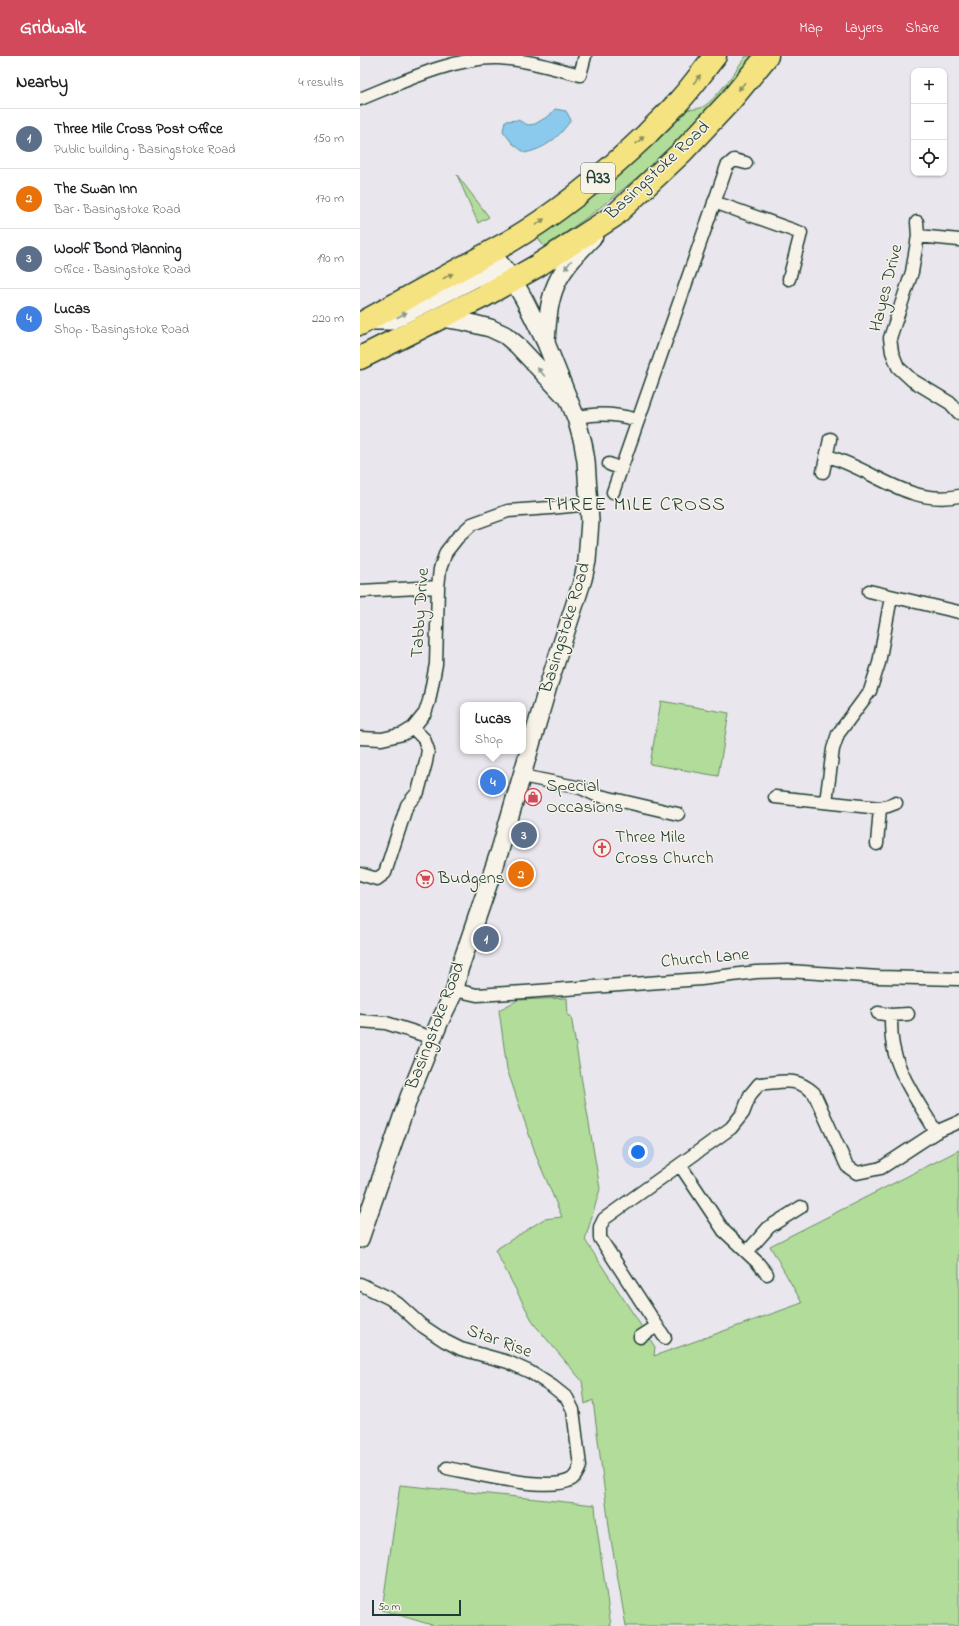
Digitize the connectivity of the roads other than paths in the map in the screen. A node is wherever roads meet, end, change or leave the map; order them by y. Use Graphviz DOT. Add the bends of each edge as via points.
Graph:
graph roads {
  1 [pos="585,56"];
  2 [pos="715,56"];
  3 [pos="767,56"];
  4 [pos="498,57"];
  5 [pos="360,99"];
  6 [pos="746,163"];
  7 [pos="714,202"];
  8 [pos="614,216"];
  9 [pos="916,222"];
  10 [pos="918,236"];
  11 [pos="959,240"];
  12 [pos="491,252"];
  13 [pos="788,279"];
  14 [pos="513,280"];
  15 [pos="442,318"];
  16 [pos="362,322"];
  17 [pos="546,343"];
  18 [pos="360,358"];
  19 [pos="568,400"];
  20 [pos="959,413"];
  21 [pos="576,418"];
  22 [pos="638,420"];
  23 [pos="830,439"];
  24 [pos="827,456"];
  25 [pos="609,464"];
  26 [pos="621,469"];
  27 [pos="823,472"];
  28 [pos="612,492"];
  29 [pos="959,496"];
  30 [pos="590,504"];
  31 [pos="438,587"];
  32 [pos="360,591"];
  33 [pos="869,591"];
  34 [pos="891,597"];
  35 [pos="959,612"];
  36 [pos="413,728"];
  37 [pos="360,738"];
  38 [pos="522,776"];
  39 [pos="775,797"];
  40 [pos="826,802"];
  41 [pos="896,803"];
  42 [pos="880,808"];
  43 [pos="678,814"];
  44 [pos="877,844"];
  45 [pos="360,874"];
  46 [pos="959,979"];
  47 [pos="454,990"];
  48 [pos="878,1013"];
  49 [pos="908,1014"];
  50 [pos="891,1015"];
  51 [pos="360,1021"];
  52 [pos="433,1038"];
  53 [pos="959,1122"];
  54 [pos="936,1132"];
  55 [pos="680,1165"];
  56 [pos="801,1207"];
  57 [pos="360,1239"];
  58 [pos="747,1252"];
  59 [pos="766,1274"];
  60 [pos="360,1284"];
  61 [pos="657,1326"];
  62 [pos="640,1337"];
  63 [pos="665,1338"];
  64 [pos="447,1468"];
  1 -- 4 [label="street" via="580,75"];
  12 -- 2 [label="highway, Basingstoke Road / A33, one-way" via="528,231 582,192 612,166 678,102"];
  3 -- 8 [label="highway, Basingstoke Road / A33, one-way" via="730,101 682,152"];
  4 -- 5 [label="street" via="449,66"];
  6 -- 7 [label="street" via="734,160 727,166"];
  7 -- 13 [label="street" via="801,233"];
  7 -- 22 [label="street"];
  8 -- 14 [label="highway, Basingstoke Road / A33"];
  8 -- 17 [label="street, one-way" via="572,258 560,275 548,311"];
  9 -- 10 [label="street, Hayes Drive"];
  10 -- 11 [label="street, Hayes Drive"];
  10 -- 20 [label="street, Hayes Drive" via="912,272 890,338 892,352 898,367 912,380 950,403"];
  12 -- 14 [label="street, Basingstoke Road"];
  16 -- 12 [label="highway, A33, one-way"];
  14 -- 15 [label="highway, A33"];
  16 -- 14 [label="street, one-way" via="391,321 491,272 497,272"];
  14 -- 17 [label="street, Basingstoke Road"];
  15 -- 18 [label="highway, A33"];
  19 -- 15 [label="street, one-way" via="506,336 490,328"];
  17 -- 19 [label="street, Basingstoke Road"];
  19 -- 21 [label="street, Basingstoke Road"];
  21 -- 22 [label="street" via="603,414"];
  21 -- 30 [label="street, Basingstoke Road" via="585,455"];
  22 -- 26 [label="street"];
  23 -- 24 [label="street"];
  24 -- 27 [label="street"];
  24 -- 29 [label="street" via="844,461 902,491 928,497"];
  25 -- 26 [label="street"];
  26 -- 28 [label="street"];
  30 -- 31 [label="street, Tabby Drive" via="508,511 472,524 446,552 440,569"];
  30 -- 38 [label="street, Basingstoke Road" via="587,561 583,579"];
  31 -- 32 [label="street"];
  31 -- 36 [label="street, Tabby Drive" via="436,664 425,713"];
  33 -- 34 [label="street"];
  34 -- 35 [label="street"];
  34 -- 40 [label="street" via="879,663 870,691 838,734 833,749"];
  36 -- 37 [label="street, Tabby Drive" via="403,734 382,739"];
  36 -- 45 [label="street" via="424,740 428,750 418,792 407,805 385,873 377,879"];
  38 -- 43 [label="street" via="581,788 596,795"];
  38 -- 47 [label="street, Basingstoke Road"];
  39 -- 40 [label="street"];
  40 -- 42 [label="street"];
  41 -- 42 [label="street"];
  42 -- 44 [label="street"];
  46 -- 47 [label="street, Church Lane" via="886,978 788,971 756,972 701,980 477,995"];
  47 -- 52 [label="street, Basingstoke Road"];
  48 -- 50 [label="street"];
  49 -- 50 [label="street"];
  50 -- 54 [label="street" via="893,1046 897,1058"];
  51 -- 52 [label="street" via="386,1024"];
  52 -- 57 [label="street, Basingstoke Road" via="409,1097"];
  53 -- 54 [label="street"];
  54 -- 55 [label="street" via="881,1168 857,1173 847,1166 814,1093 805,1085 792,1081 759,1084 750,1094 743,1113 731,1128"];
  55 -- 58 [label="street" via="724,1231"];
  55 -- 61 [label="street" via="604,1220 600,1227 600,1238"];
  56 -- 58 [label="street" via="769,1227"];
  58 -- 59 [label="street"];
  60 -- 64 [label="street, Star Rise" via="398,1304 421,1325 445,1341 461,1349 508,1362 530,1372 567,1398 573,1410 580,1466 578,1473 563,1483 509,1481"];
  61 -- 62 [label="street"];
  61 -- 63 [label="street"];
}
